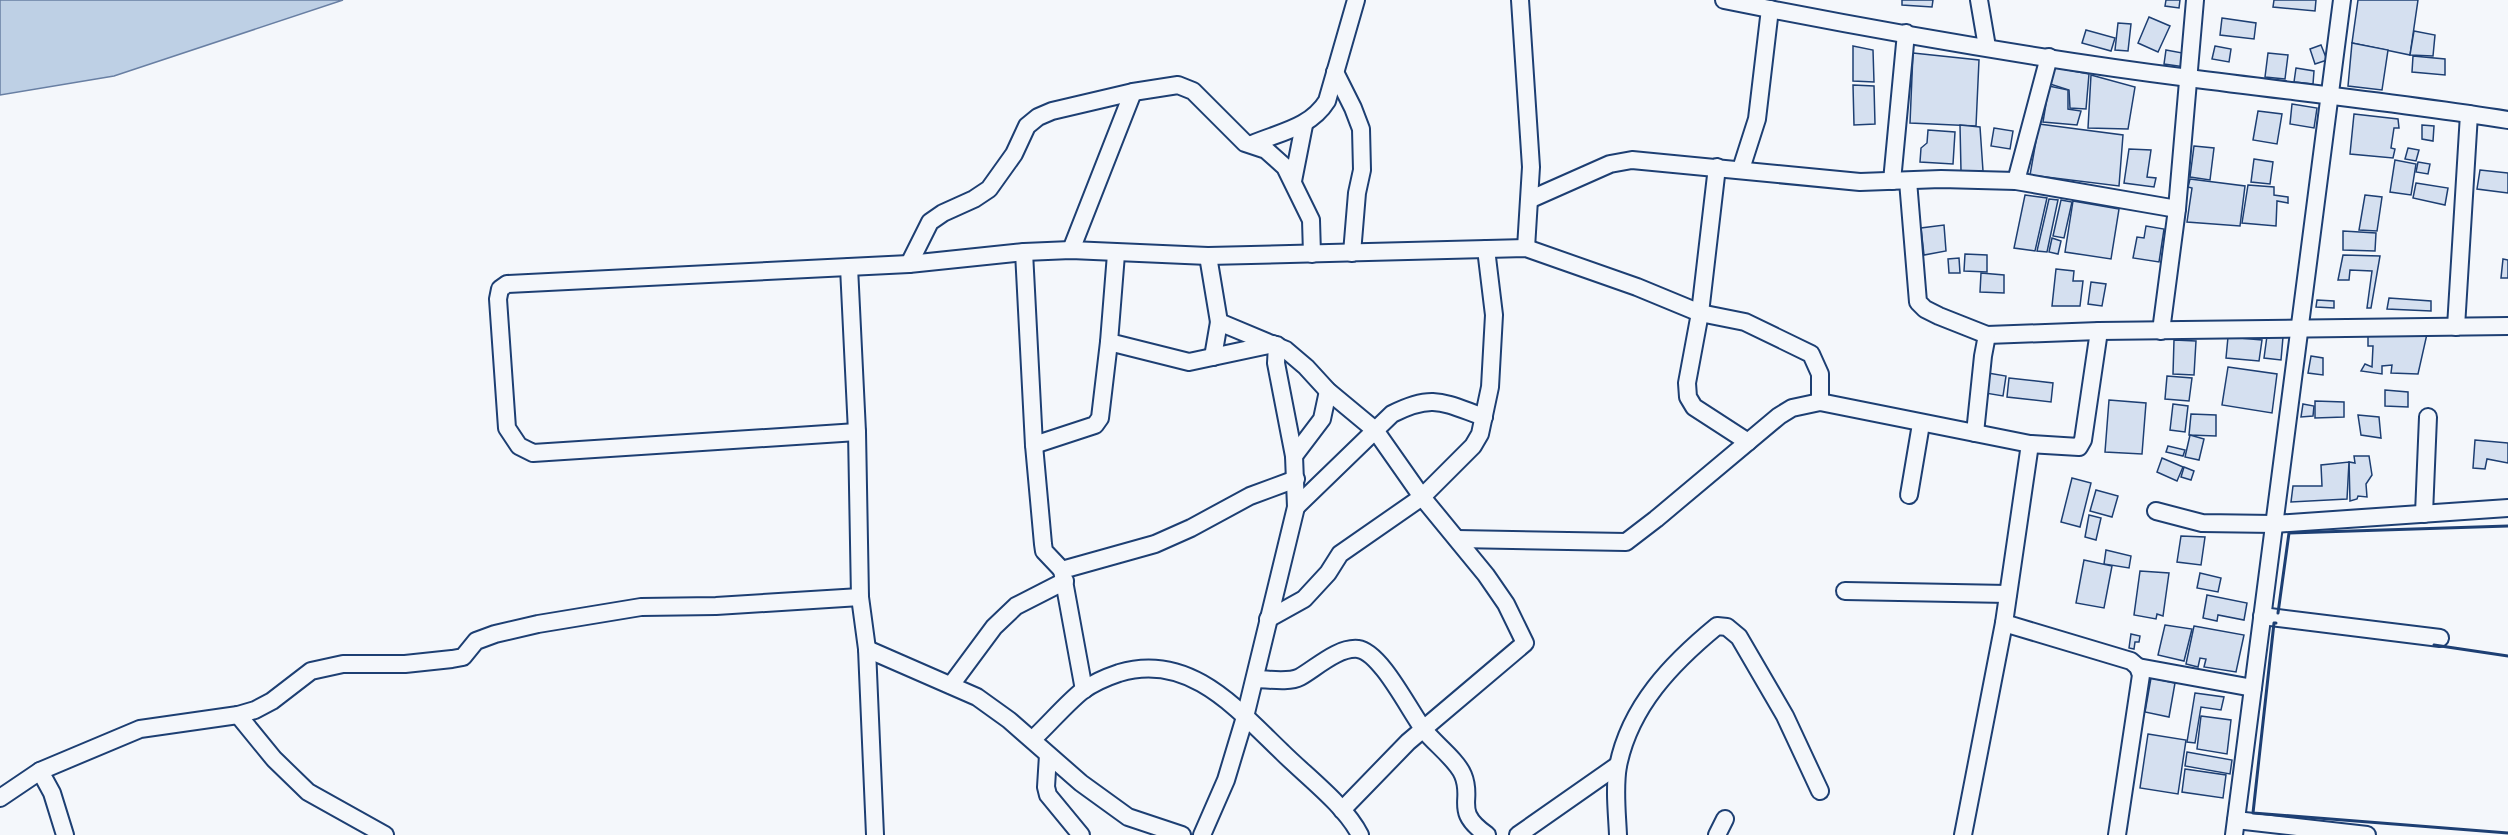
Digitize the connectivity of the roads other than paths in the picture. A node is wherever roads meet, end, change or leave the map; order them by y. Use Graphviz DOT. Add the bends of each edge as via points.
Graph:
graph roads {
  1 [pos="1356,0"];
  2 [pos="1520,0"];
  3 [pos="1724,0"];
  4 [pos="1978,0"];
  5 [pos="2195,0"];
  6 [pos="2342,0"];
  7 [pos="1770,9"];
  8 [pos="1906,33"];
  9 [pos="1987,47"];
  10 [pos="2049,57"];
  11 [pos="1335,72"];
  12 [pos="2188,78"];
  13 [pos="1133,92"];
  14 [pos="2331,94"];
  15 [pos="2469,114"];
  16 [pos="2508,120"];
  17 [pos="1304,125"];
  18 [pos="1252,144"];
  19 [pos="1717,167"];
  20 [pos="1741,169"];
  21 [pos="1293,181"];
  22 [pos="1900,181"];
  23 [pos="2016,181"];
  24 [pos="1531,199"];
  25 [pos="2176,209"];
  26 [pos="1526,248"];
  27 [pos="1486,249"];
  28 [pos="1071,250"];
  29 [pos="1024,252"];
  30 [pos="1352,253"];
  31 [pos="1116,254"];
  32 [pos="1312,254"];
  33 [pos="1208,256"];
  34 [pos="909,264"];
  35 [pos="849,267"];
  36 [pos="1700,313"];
  37 [pos="1219,322"];
  38 [pos="2456,327"];
  39 [pos="2508,327"];
  40 [pos="2300,329"];
  41 [pos="2099,331"];
  42 [pos="2161,331"];
  43 [pos="1987,336"];
  44 [pos="1110,342"];
  45 [pos="1275,344"];
  46 [pos="1213,357"];
  47 [pos="1328,391"];
  48 [pos="1820,402"];
  49 [pos="1352,411"];
  50 [pos="1485,417"];
  51 [pos="2428,417"];
  52 [pos="1322,419"];
  53 [pos="1921,424"];
  54 [pos="1375,430"];
  55 [pos="857,432"];
  56 [pos="1975,433"];
  57 [pos="1748,442"];
  58 [pos="2030,444"];
  59 [pos="1034,445"];
  60 [pos="1294,456"];
  61 [pos="1296,479"];
  62 [pos="1909,495"];
  63 [pos="1422,497"];
  64 [pos="1296,507"];
  65 [pos="2508,508"];
  66 [pos="2156,511"];
  67 [pos="2424,514"];
  68 [pos="2274,524"];
  69 [pos="1457,539"];
  70 [pos="1063,576"];
  71 [pos="1845,591"];
  72 [pos="2008,594"];
  73 [pos="860,597"];
  74 [pos="2262,616"];
  75 [pos="1268,619"];
  76 [pos="2004,623"];
  77 [pos="2440,638"];
  78 [pos="867,649"];
  79 [pos="2138,667"];
  80 [pos="1255,679"];
  81 [pos="951,686"];
  82 [pos="2253,688"];
  83 [pos="1084,690"];
  84 [pos="238,715"];
  85 [pos="1245,717"];
  86 [pos="1423,729"];
  87 [pos="1033,739"];
  88 [pos="1048,755"];
  89 [pos="1618,765"];
  90 [pos="40,771"];
  91 [pos="1820,791"];
  92 [pos="0,798"];
  93 [pos="1342,810"];
  94 [pos="1725,819"];
  95 [pos="2235,827"];
  96 [pos="65,835"];
  97 [pos="385,835"];
  98 [pos="874,835"];
  99 [pos="1081,835"];
  100 [pos="1182,835"];
  101 [pos="1202,835"];
  102 [pos="1360,835"];
  103 [pos="1487,835"];
  104 [pos="1518,835"];
  105 [pos="1618,835"];
  106 [pos="1717,835"];
  107 [pos="1963,835"];
  108 [pos="2117,835"];
  109 [pos="2367,835"];
  1 -- 11 [label="street"];
  2 -- 24 [label="street"];
  3 -- 7 [label="street"];
  4 -- 9 [label="street"];
  5 -- 12 [label="street"];
  6 -- 14 [label="street"];
  7 -- 8 [label="street"];
  7 -- 20 [label="street" via="1757,119"];
  8 -- 9 [label="street"];
  8 -- 22 [label="street"];
  9 -- 10 [label="street"];
  10 -- 12 [label="street"];
  10 -- 23 [label="street"];
  11 -- 17 [label="street" via="1327,101"];
  11 -- 30 [label="street" via="1361,129 1362,170"];
  12 -- 14 [label="street"];
  12 -- 25 [label="street"];
  13 -- 18 [label="street" via="1178,85 1193,91 1239,138"];
  13 -- 28 [label="street"];
  13 -- 34 [label="street" via="1038,117 1027,126 1014,154 989,189 930,222"];
  14 -- 15 [label="street"];
  14 -- 40 [label="street"];
  15 -- 16 [label="street"];
  15 -- 38 [label="street"];
  17 -- 18 [label="street"];
  17 -- 21 [label="street"];
  18 -- 21 [label="street" via="1279,160"];
  19 -- 20 [label="street"];
  19 -- 24 [label="street" via="1620,160"];
  19 -- 36 [label="street"];
  20 -- 22 [label="street" via="1860,182"];
  21 -- 32 [label="street" via="1311,220"];
  22 -- 23 [label="street"];
  22 -- 43 [label="street" via="1918,302 1939,316"];
  23 -- 25 [label="street"];
  24 -- 26 [label="street"];
  25 -- 42 [label="street"];
  26 -- 27 [label="street"];
  26 -- 36 [label="street"];
  27 -- 30 [label="street"];
  27 -- 50 [label="street" via="1494,315"];
  28 -- 29 [label="street"];
  28 -- 31 [label="street"];
  29 -- 34 [label="street"];
  29 -- 59 [label="street"];
  30 -- 32 [label="street"];
  31 -- 33 [label="street"];
  31 -- 44 [label="street"];
  32 -- 33 [label="street"];
  33 -- 37 [label="street"];
  34 -- 35 [label="street"];
  35 -- 55 [label="street"];
  35 -- 55 [label="street" via="507,284 500,289 498,299 507,428 519,446 533,453"];
  36 -- 48 [label="street" via="1745,322 1811,354 1820,374"];
  36 -- 57 [label="street" via="1688,397 1694,406"];
  37 -- 45 [label="street"];
  37 -- 46 [label="street"];
  38 -- 39 [label="street"];
  38 -- 40 [label="street"];
  40 -- 42 [label="street"];
  40 -- 68 [label="street"];
  41 -- 42 [label="street"];
  41 -- 43 [label="street"];
  41 -- 58 [label="street" via="2079,447"];
  43 -- 56 [label="street"];
  44 -- 46 [label="street" via="1189,362"];
  44 -- 59 [label="street" via="1100,418 1095,425"];
  45 -- 46 [label="street"];
  45 -- 47 [label="street" via="1296,357"];
  45 -- 60 [label="street"];
  47 -- 49 [label="street"];
  47 -- 52 [label="street"];
  48 -- 53 [label="street"];
  48 -- 57 [label="street" via="1787,411"];
  49 -- 52 [label="street"];
  49 -- 54 [label="street"];
  50 -- 54 [label="street" via="1441,402 1424,401 1392,414"];
  50 -- 63 [label="street" via="1473,446"];
  51 -- 67 [label="street"];
  52 -- 60 [label="street"];
  53 -- 56 [label="street"];
  53 -- 62 [label="street"];
  54 -- 63 [label="street"];
  54 -- 64 [label="street"];
  55 -- 73 [label="street"];
  56 -- 58 [label="street"];
  57 -- 69 [label="street" via="1626,542"];
  58 -- 72 [label="street"];
  59 -- 70 [label="street" via="1044,551"];
  60 -- 61 [label="street"];
  61 -- 64 [label="street"];
  61 -- 70 [label="street" via="1250,496 1155,543"];
  63 -- 69 [label="street"];
  63 -- 75 [label="street" via="1340,554 1304,599"];
  64 -- 75 [label="street"];
  65 -- 67 [label="street"];
  66 -- 68 [label="street" via="2202,523"];
  67 -- 68 [label="street"];
  68 -- 74 [label="street"];
  69 -- 86 [label="street" via="1506,604 1525,644"];
  70 -- 81 [label="street" via="1016,606 994,627"];
  70 -- 83 [label="street"];
  71 -- 72 [label="street"];
  72 -- 76 [label="street"];
  73 -- 78 [label="street"];
  73 -- 84 [label="street" via="641,607 538,624 484,637 463,657 405,664 343,664 311,671 272,701"];
  74 -- 77 [label="street"];
  74 -- 82 [label="street"];
  75 -- 80 [label="street"];
  76 -- 79 [label="street" via="2131,661"];
  76 -- 107 [label="street"];
  78 -- 81 [label="street"];
  78 -- 98 [label="street"];
  79 -- 82 [label="street"];
  79 -- 108 [label="street" via="2141,675"];
  80 -- 85 [label="street"];
  80 -- 86 [label="street" via="1300,677 1344,651 1358,649 1390,677"];
  81 -- 87 [label="street" via="977,697"];
  82 -- 95 [label="street"];
  83 -- 85 [label="street" via="1134,669 1156,668 1204,683"];
  83 -- 87 [label="street"];
  84 -- 90 [label="street" via="140,729"];
  84 -- 97 [label="street" via="308,792"];
  85 -- 93 [label="street"];
  85 -- 101 [label="street" via="1226,780"];
  86 -- 93 [label="street"];
  86 -- 103 [label="street" via="1463,774 1466,812"];
  87 -- 88 [label="street"];
  88 -- 99 [label="street" via="1048,795"];
  88 -- 100 [label="street" via="1128,817"];
  89 -- 91 [label="street" via="1632,724 1656,685 1684,653 1717,626 1727,627 1740,637 1785,716"];
  89 -- 104 [label="street"];
  89 -- 105 [label="street"];
  90 -- 92 [label="street"];
  90 -- 96 [label="street" via="52,792"];
  93 -- 102 [label="street"];
  94 -- 106 [label="street"];
  95 -- 109 [label="street"];
}
